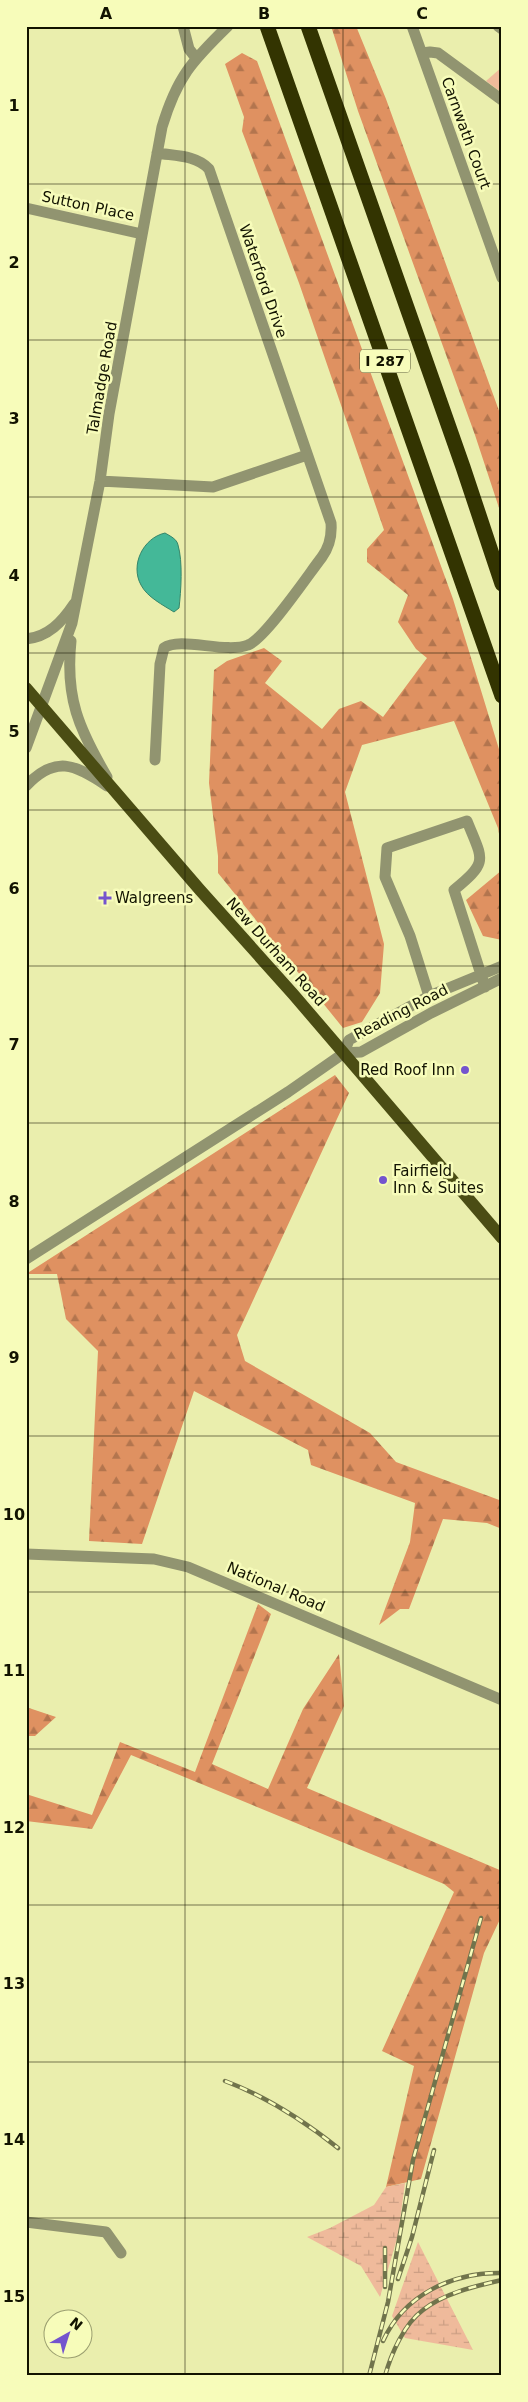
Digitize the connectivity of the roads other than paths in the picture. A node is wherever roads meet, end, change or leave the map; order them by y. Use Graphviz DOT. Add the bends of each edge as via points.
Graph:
graph roads {
  1 [pos="183,26"];
  2 [pos="228,26"];
  3 [pos="267,26"];
  4 [pos="308,26"];
  5 [pos="412,26"];
  6 [pos="498,26"];
  7 [pos="502,29"];
  8 [pos="422,53"];
  9 [pos="196,58"];
  10 [pos="502,100"];
  11 [pos="157,153"];
  12 [pos="26,208"];
  13 [pos="142,234"];
  14 [pos="502,278"];
  15 [pos="307,455"];
  16 [pos="100,481"];
  17 [pos="502,584"];
  18 [pos="77,598"];
  19 [pos="72,623"];
  20 [pos="26,639"];
  21 [pos="26,688"];
  22 [pos="502,696"];
  23 [pos="42,706"];
  24 [pos="26,748"];
  25 [pos="155,760"];
  26 [pos="26,786"];
  27 [pos="117,794"];
  28 [pos="502,966"];
  29 [pos="479,973"];
  30 [pos="502,978"];
  31 [pos="485,987"];
  32 [pos="430,996"];
  33 [pos="344,1053"];
  34 [pos="502,1238"];
  35 [pos="26,1259"];
  36 [pos="26,1554"];
  37 [pos="502,1700"];
  38 [pos="26,2222"];
  39 [pos="121,2253"];
  1 -- 9 [label="street" via="189,49"];
  2 -- 9 [label="street, Talmadge Road"];
  3 -- 22 [label="highway, I 287"];
  4 -- 17 [label="highway, I 287"];
  5 -- 8 [label="street, Carnwath Court"];
  6 -- 7 [label="street"];
  8 -- 10 [label="street" via="438,53"];
  8 -- 14 [label="street, Carnwath Court"];
  9 -- 11 [label="street, Talmadge Road" via="179,81 162,127"];
  11 -- 13 [label="street, Talmadge Road"];
  11 -- 15 [label="street, Waterford Drive" via="194,159 209,169"];
  12 -- 13 [label="street, Sutton Place"];
  13 -- 16 [label="street, Talmadge Road"];
  15 -- 16 [label="street" via="213,487"];
  15 -- 25 [label="street, Waterford Drive" via="331,523 327,550 256,641 238,648 174,644 164,648 160,664"];
  16 -- 18 [label="street, Talmadge Road"];
  18 -- 19 [label="street, Talmadge Road"];
  18 -- 20 [label="street" via="56,627 36,638"];
  19 -- 23 [label="street, Talmadge Road"];
  19 -- 27 [label="street" via="68,663 74,706 90,747"];
  21 -- 23 [label="main road, New Durham Road"];
  23 -- 24 [label="street, Talmadge Road"];
  23 -- 27 [label="main road, New Durham Road"];
  26 -- 27 [label="street" via="39,772 66,765 82,770"];
  27 -- 33 [label="main road, New Durham Road"];
  28 -- 29 [label="street, Reading Road"];
  29 -- 31 [label="street"];
  29 -- 32 [label="street, Reading Road"];
  29 -- 32 [label="street" via="454,890 476,871 481,856 467,821 387,848 385,877 410,936"];
  30 -- 31 [label="street, Reading Road"];
  31 -- 33 [label="street, Reading Road" via="361,1052"];
  32 -- 33 [label="street, Reading Road" via="349,1040"];
  33 -- 34 [label="main road, New Durham Road"];
  33 -- 35 [label="street"];
  36 -- 37 [label="street, National Road" via="154,1559 188,1566"];
  38 -- 39 [label="street" via="106,2232"];
}
